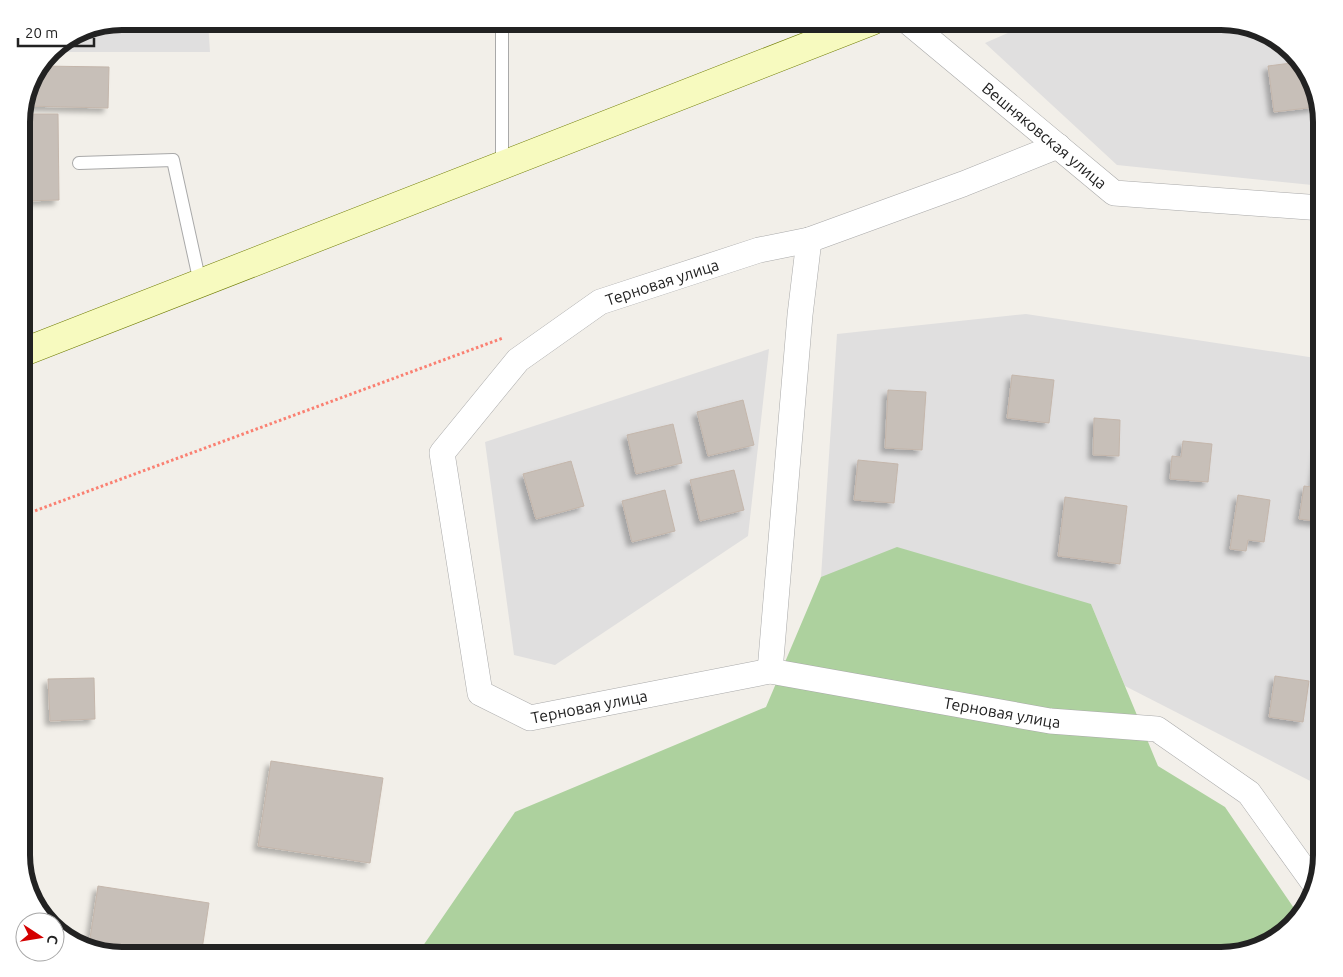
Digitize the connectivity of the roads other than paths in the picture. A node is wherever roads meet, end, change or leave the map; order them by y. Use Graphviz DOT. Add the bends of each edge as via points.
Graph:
graph roads {
  1 [pos="502,30"];
  2 [pos="849,30"];
  3 [pos="918,30"];
  4 [pos="1058,146"];
  5 [pos="80,163"];
  6 [pos="502,166"];
  7 [pos="1313,207"];
  8 [pos="809,240"];
  9 [pos="200,284"];
  10 [pos="30,350"];
  11 [pos="770,671"];
  12 [pos="1310,878"];
  1 -- 6 [label="lane"];
  2 -- 6 [label="main road"];
  3 -- 4 [label="street, Вешняковская улица"];
  4 -- 7 [label="street, Вешняковская улица" via="1114,193"];
  4 -- 8 [label="street"];
  5 -- 9 [label="lane" via="173,160"];
  6 -- 9 [label="main road"];
  8 -- 11 [label="street"];
  8 -- 11 [label="street, Терновая улица" via="759,250 600,302 518,360 442,453 480,693 530,718"];
  9 -- 10 [label="main road"];
  11 -- 12 [label="street, Терновая улица" via="1050,721 1157,729 1249,793"];
}
